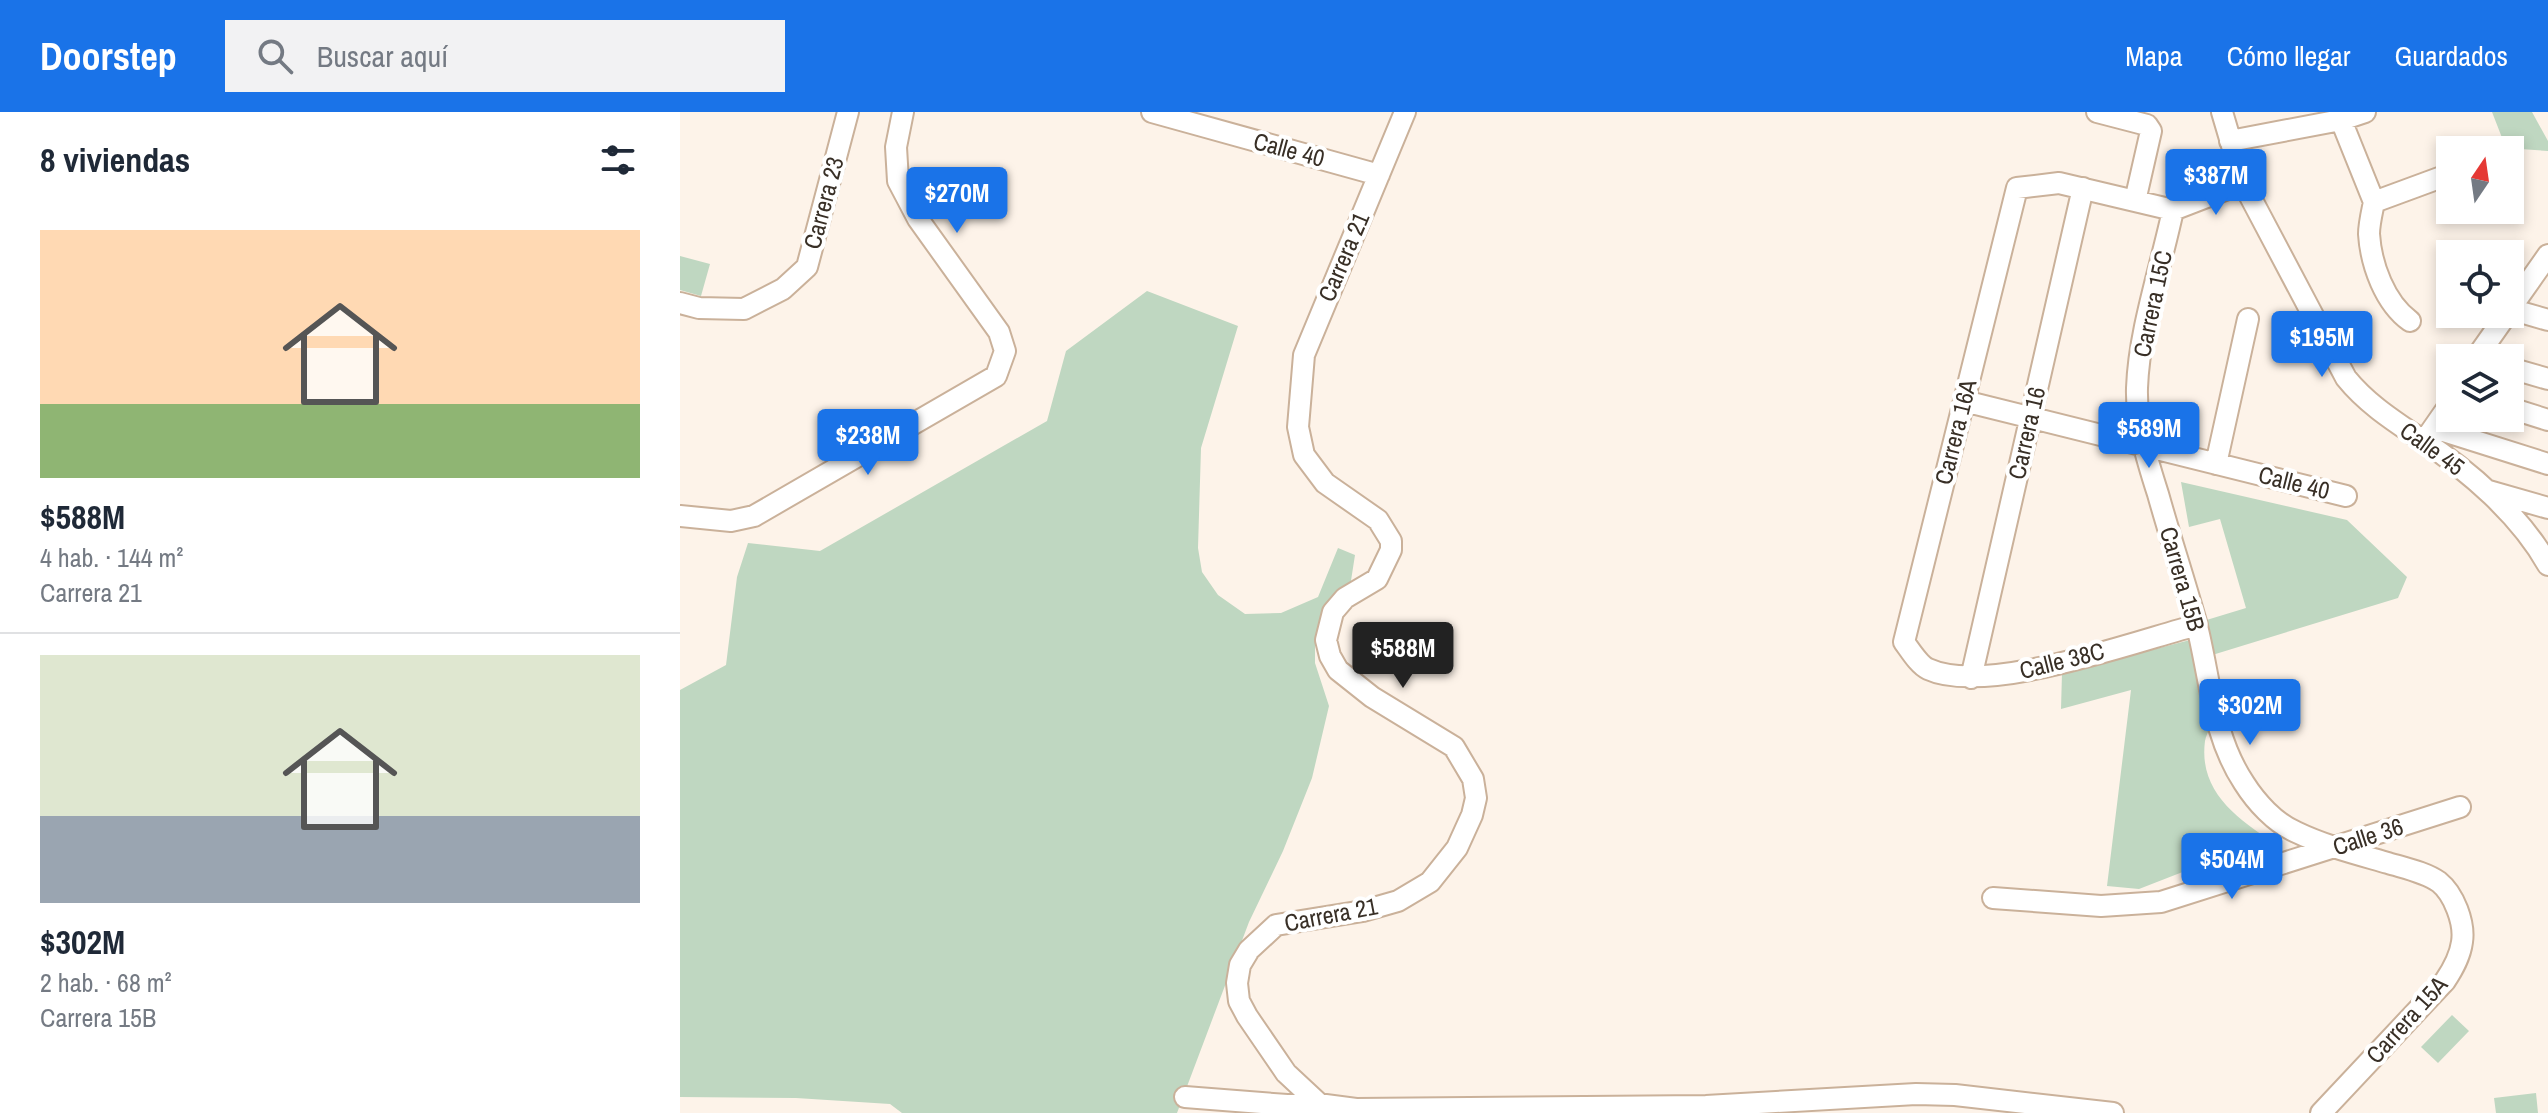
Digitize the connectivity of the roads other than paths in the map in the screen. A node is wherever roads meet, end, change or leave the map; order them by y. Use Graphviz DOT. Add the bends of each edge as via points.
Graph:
graph roads {
  1 [pos="848,112"];
  2 [pos="903,112"];
  3 [pos="1152,112"];
  4 [pos="1405,112"];
  5 [pos="2097,112"];
  6 [pos="2222,112"];
  7 [pos="2365,112"];
  8 [pos="2341,120"];
  9 [pos="2230,141"];
  10 [pos="1379,175"];
  11 [pos="2436,179"];
  12 [pos="2243,183"];
  13 [pos="2083,188"];
  14 [pos="2135,201"];
  15 [pos="2374,202"];
  16 [pos="2173,210"];
  17 [pos="2544,267"];
  18 [pos="2524,292"];
  19 [pos="680,303"];
  20 [pos="2524,314"];
  21 [pos="2248,319"];
  22 [pos="2548,320"];
  23 [pos="2410,321"];
  24 [pos="2524,372"];
  25 [pos="2548,379"];
  26 [pos="1964,401"];
  27 [pos="2524,412"];
  28 [pos="2030,418"];
  29 [pos="2548,420"];
  30 [pos="2436,425"];
  31 [pos="2429,435"];
  32 [pos="2144,446"];
  33 [pos="2216,464"];
  34 [pos="2548,464"];
  35 [pos="2489,491"];
  36 [pos="2346,496"];
  37 [pos="2548,508"];
  38 [pos="680,516"];
  39 [pos="2545,556"];
  40 [pos="2197,625"];
  41 [pos="1926,669"];
  42 [pos="1971,678"];
  43 [pos="2460,807"];
  44 [pos="2337,848"];
  45 [pos="1993,898"];
  46 [pos="1185,1097"];
  47 [pos="1324,1108"];
  48 [pos="2113,1113"];
  49 [pos="2321,1113"];
  1 -- 19 [label="street, Carrera 23" via="807,267 783,289 744,309"];
  2 -- 38 [label="street" via="896,147 898,181 918,219 999,332 1005,351 996,376 754,516 731,521"];
  3 -- 10 [label="street, Calle 40"];
  4 -- 10 [label="street, Carrera 21"];
  5 -- 14 [label="street" via="2147,125 2151,131"];
  6 -- 9 [label="street, Calle 45"];
  7 -- 8 [label="street"];
  8 -- 9 [label="street"];
  8 -- 15 [label="street"];
  9 -- 12 [label="street, Calle 45"];
  10 -- 47 [label="street, Carrera 21" via="1304,355 1298,427 1304,455 1325,483 1378,520 1391,550 1377,579 1333,612 1326,640 1338,670 1454,747 1473,779 1476,798 1457,848 1430,882 1398,901 1363,911 1276,925 1240,965 1239,1001 1286,1073"];
  11 -- 15 [label="street"];
  12 -- 16 [label="street"];
  12 -- 31 [label="street, Calle 45" via="2346,378 2362,398"];
  13 -- 14 [label="street"];
  13 -- 26 [label="street, Carrera 16A" via="2059,183 2017,188"];
  13 -- 28 [label="street, Carrera 16"];
  14 -- 16 [label="street"];
  15 -- 23 [label="street" via="2369,233 2375,267 2397,312"];
  16 -- 32 [label="street, Carrera 15C" via="2137,387"];
  17 -- 18 [label="street"];
  20 -- 22 [label="street"];
  21 -- 33 [label="street"];
  24 -- 25 [label="street"];
  26 -- 28 [label="street, Calle 40"];
  26 -- 41 [label="street, Carrera 16A" via="1904,642"];
  27 -- 29 [label="street"];
  28 -- 32 [label="street, Calle 40"];
  28 -- 42 [label="street, Carrera 16"];
  30 -- 31 [label="street"];
  31 -- 34 [label="street"];
  31 -- 35 [label="street, Calle 45"];
  32 -- 33 [label="street, Calle 40"];
  32 -- 40 [label="street, Carrera 15B"];
  33 -- 36 [label="street, Calle 40"];
  35 -- 37 [label="street"];
  35 -- 39 [label="street, Calle 45"];
  40 -- 42 [label="street, Calle 38C" via="2056,664"];
  40 -- 44 [label="street, Carrera 15B" via="2220,734 2243,781 2281,823"];
  41 -- 42 [label="street, Calle 38C"];
  43 -- 44 [label="street, Calle 36"];
  44 -- 45 [label="street, Calle 36" via="2161,902 2101,906"];
  44 -- 49 [label="street, Carrera 15A" via="2438,882 2457,910 2462,942 2456,963 2438,990"];
  46 -- 47 [label="street"];
  47 -- 48 [label="street" via="1706,1106 1916,1094"];
}
